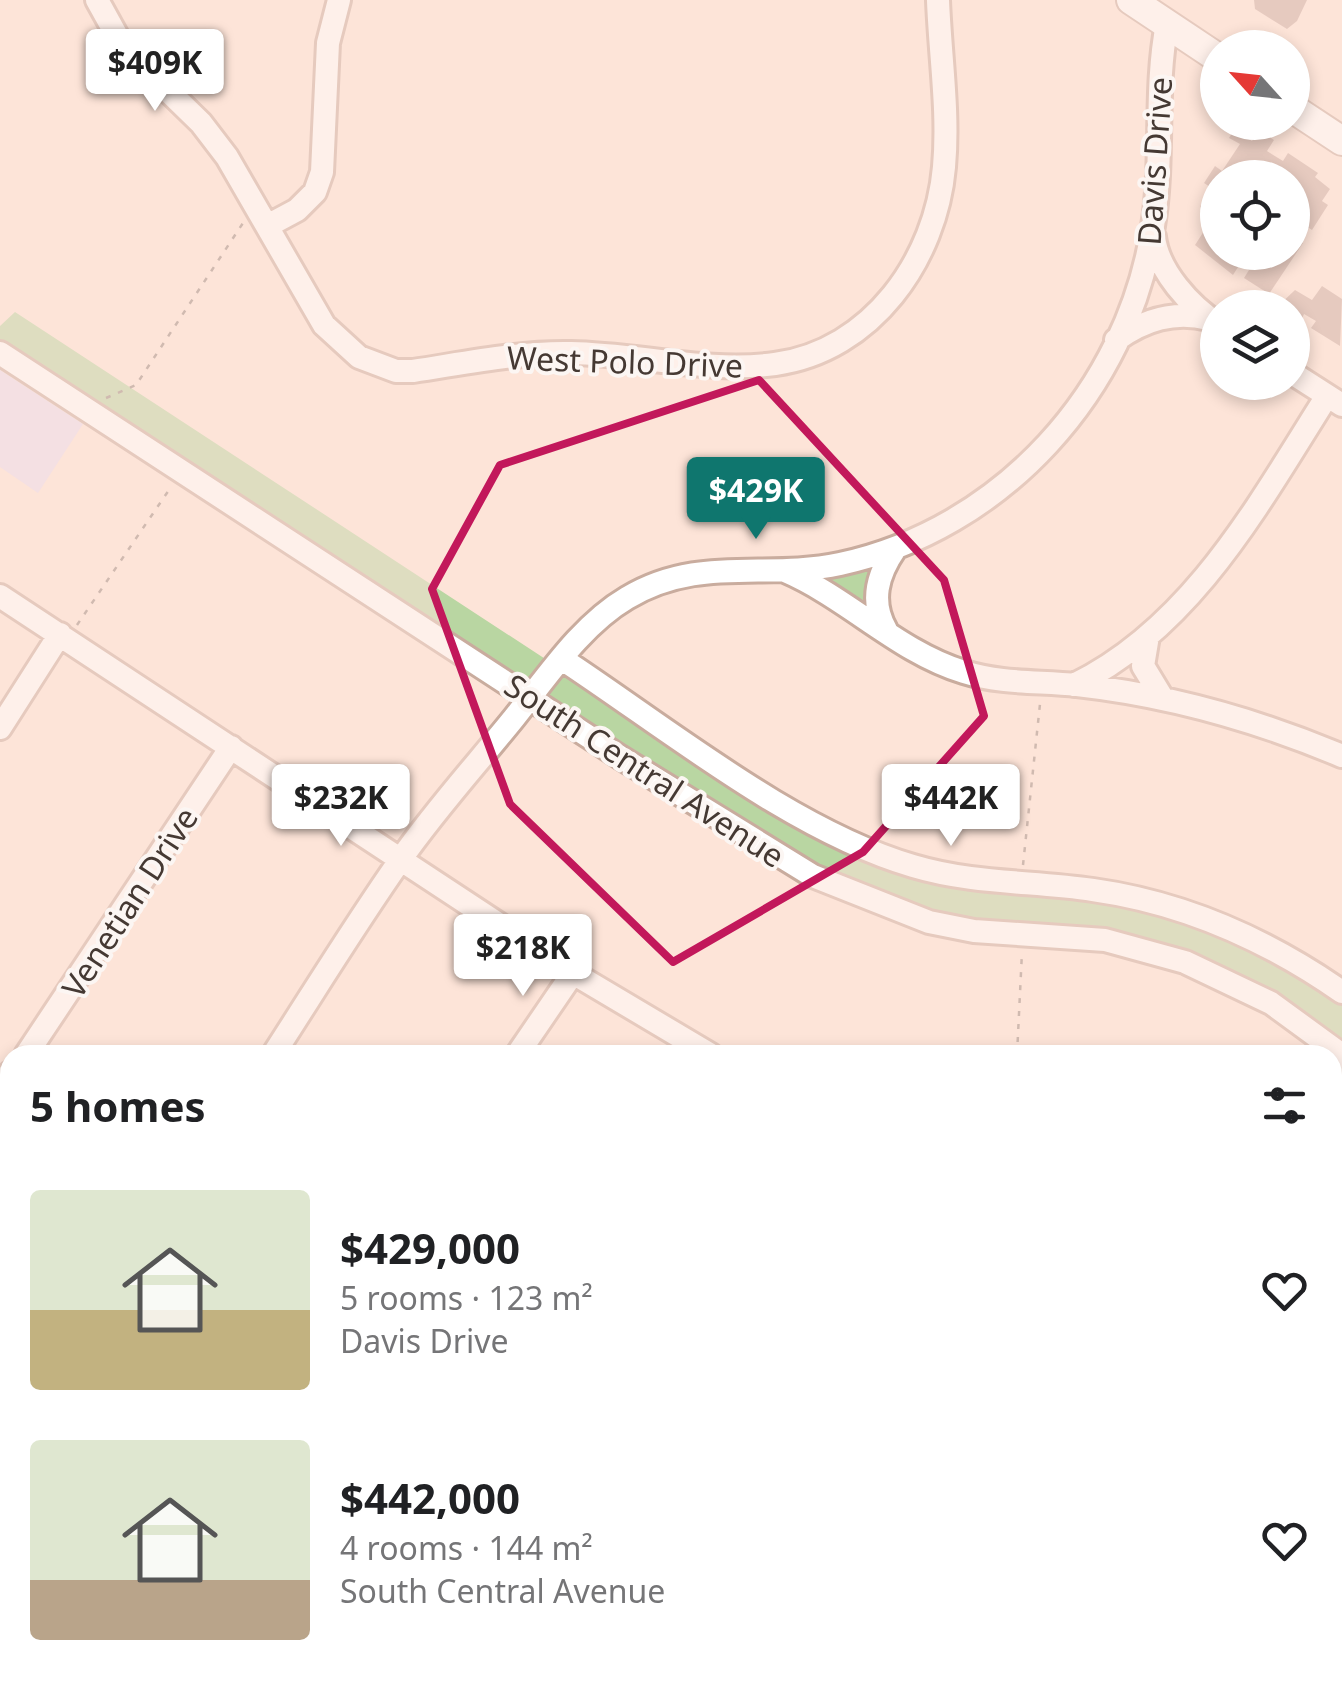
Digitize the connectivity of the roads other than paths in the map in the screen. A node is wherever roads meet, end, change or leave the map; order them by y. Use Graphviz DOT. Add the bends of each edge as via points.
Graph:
graph roads {
  1 [pos="96,0"];
  2 [pos="338,0"];
  3 [pos="938,0"];
  4 [pos="1131,0"];
  5 [pos="1167,24"];
  6 [pos="1200,46"];
  7 [pos="1310,120"];
  8 [pos="1342,141"];
  9 [pos="269,225"];
  10 [pos="1153,229"];
  11 [pos="1200,307"];
  12 [pos="1200,317"];
  13 [pos="1116,340"];
  14 [pos="0,353"];
  15 [pos="1310,385"];
  16 [pos="1334,400"];
  17 [pos="894,549"];
  18 [pos="781,570"];
  19 [pos="0,596"];
  20 [pos="886,630"];
  21 [pos="64,636"];
  22 [pos="1148,636"];
  23 [pos="562,659"];
  24 [pos="1074,685"];
  25 [pos="530,697"];
  26 [pos="1162,700"];
  27 [pos="0,728"];
  28 [pos="231,747"];
  29 [pos="1342,756"];
  30 [pos="402,857"];
  31 [pos="573,972"];
  32 [pos="1342,992"];
  33 [pos="33,1045"];
  34 [pos="280,1045"];
  35 [pos="524,1045"];
  36 [pos="693,1045"];
  37 [pos="1329,1045"];
  1 -- 9 [label="street, West Polo Drive" via="123,47 201,123"];
  2 -- 9 [label="street" via="326,75 322,172 315,192"];
  3 -- 9 [label="street, West Polo Drive" via="945,166 927,241 912,272 879,310 800,358 729,366 531,354 396,371 359,356 324,326"];
  4 -- 5 [label="main road"];
  5 -- 6 [label="main road"];
  5 -- 10 [label="street, Davis Drive"];
  7 -- 8 [label="main road"];
  10 -- 11 [label="street" via="1164,267"];
  10 -- 13 [label="street, Davis Drive"];
  12 -- 13 [label="street" via="1155,319"];
  13 -- 17 [label="street, Davis Drive" via="1083,399 1038,456 967,515"];
  14 -- 25 [label="street, South Central Avenue"];
  15 -- 16 [label="street"];
  16 -- 22 [label="street" via="1232,542"];
  17 -- 18 [label="street, Davis Drive"];
  17 -- 20 [label="street" via="876,592"];
  18 -- 20 [label="street"];
  18 -- 23 [label="street, Davis Drive" via="710,570 645,588 600,618"];
  19 -- 21 [label="street"];
  20 -- 24 [label="street" via="961,672 1021,684"];
  21 -- 27 [label="street"];
  21 -- 28 [label="street"];
  22 -- 24 [label="street"];
  22 -- 26 [label="street" via="1142,666"];
  23 -- 25 [label="street, Davis Drive"];
  23 -- 32 [label="street, South Central Avenue" via="766,794 868,849 993,884 1150,899 1252,938"];
  24 -- 26 [label="street"];
  25 -- 30 [label="street, Davis Drive"];
  25 -- 37 [label="street, South Central Avenue" via="770,853 851,895 974,932 1105,940 1185,962 1271,1002"];
  26 -- 29 [label="street"];
  28 -- 30 [label="street"];
  28 -- 33 [label="street, Venetian Drive"];
  30 -- 31 [label="street"];
  30 -- 34 [label="street, Davis Drive"];
  31 -- 35 [label="street"];
  31 -- 36 [label="street"];
}
